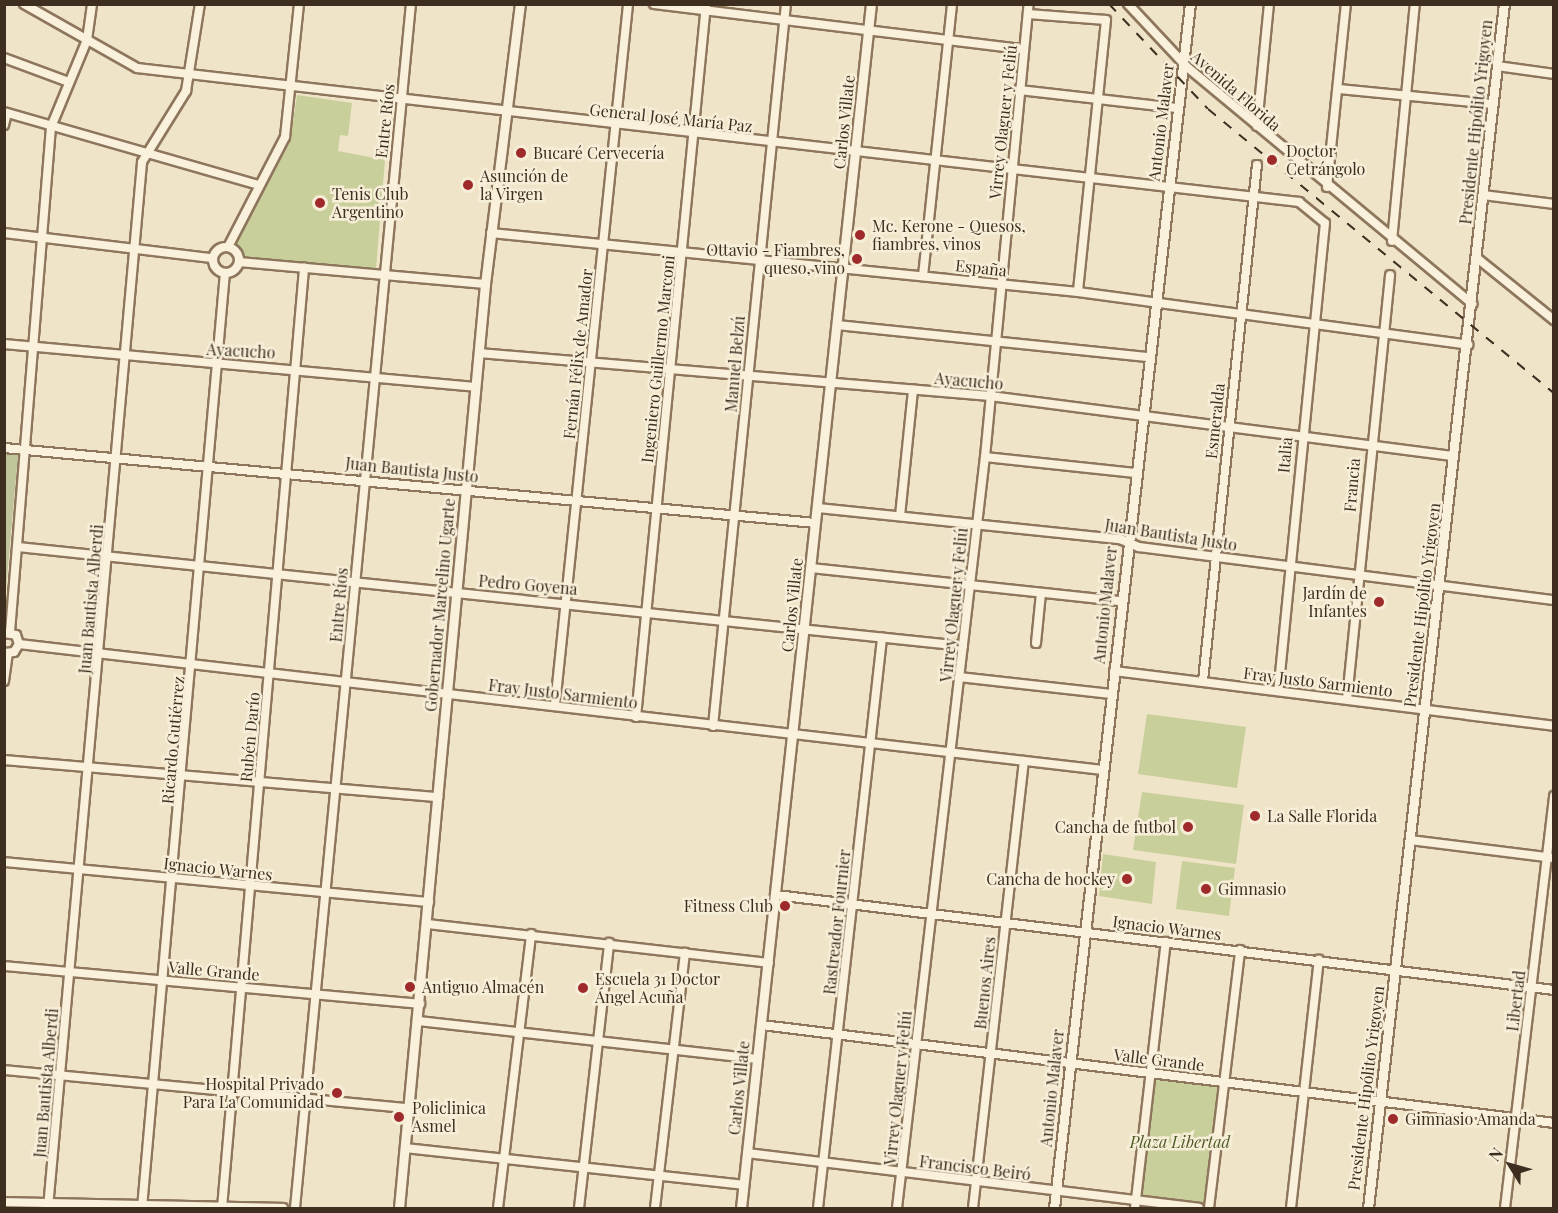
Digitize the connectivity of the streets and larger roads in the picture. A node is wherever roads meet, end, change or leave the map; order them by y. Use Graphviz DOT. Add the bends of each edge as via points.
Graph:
graph roads {
  1 [pos="24,4"];
  2 [pos="92,4"];
  3 [pos="200,4"];
  4 [pos="299,4"];
  5 [pos="411,4"];
  6 [pos="520,4"];
  7 [pos="628,4"];
  8 [pos="654,4"];
  9 [pos="786,4"];
  10 [pos="871,4"];
  11 [pos="952,4"];
  12 [pos="1029,4"];
  13 [pos="1128,4"];
  14 [pos="1190,4"];
  15 [pos="1269,4"];
  16 [pos="1346,4"];
  17 [pos="1415,4"];
  18 [pos="1504,4"];
  19 [pos="706,8"];
  20 [pos="1028,14"];
  21 [pos="784,20"];
  22 [pos="868,30"];
  23 [pos="87,40"];
  24 [pos="949,40"];
  25 [pos="1023,49"];
  26 [pos="4,58"];
  27 [pos="1184,64"];
  28 [pos="1497,66"];
  29 [pos="1554,74"];
  30 [pos="191,75"];
  31 [pos="69,82"];
  32 [pos="288,87"];
  33 [pos="1339,89"];
  34 [pos="1019,90"];
  35 [pos="1406,96"];
  36 [pos="1098,99"];
  37 [pos="400,100"];
  38 [pos="1493,104"];
  39 [pos="1177,108"];
  40 [pos="6,113"];
  41 [pos="505,113"];
  42 [pos="4,125"];
  43 [pos="616,125"];
  44 [pos="1257,126"];
  45 [pos="51,127"];
  46 [pos="693,134"];
  47 [pos="772,142"];
  48 [pos="856,151"];
  49 [pos="148,154"];
  50 [pos="937,161"];
  51 [pos="1257,165"];
  52 [pos="1012,170"];
  53 [pos="1090,178"];
  54 [pos="258,184"];
  55 [pos="1327,187"];
  56 [pos="1167,188"];
  57 [pos="1483,195"];
  58 [pos="1254,196"];
  59 [pos="1554,204"];
  60 [pos="1325,223"];
  61 [pos="4,233"];
  62 [pos="490,233"];
  63 [pos="41,238"];
  64 [pos="1392,241"];
  65 [pos="603,245"];
  66 [pos="228,247"];
  67 [pos="135,252"];
  68 [pos="682,254"];
  69 [pos="212,258"];
  70 [pos="1477,258"];
  71 [pos="758,261"];
  72 [pos="239,262"];
  73 [pos="304,268"];
  74 [pos="842,270"];
  75 [pos="225,273"];
  76 [pos="383,275"];
  77 [pos="1390,275"];
  78 [pos="923,276"];
  79 [pos="484,284"];
  80 [pos="1001,284"];
  81 [pos="1078,292"];
  82 [pos="1155,302"];
  83 [pos="1472,304"];
  84 [pos="1242,314"];
  85 [pos="1554,320"];
  86 [pos="1315,324"];
  87 [pos="837,325"];
  88 [pos="1383,333"];
  89 [pos="996,342"];
  90 [pos="4,344"];
  91 [pos="1468,345"];
  92 [pos="32,346"];
  93 [pos="478,354"];
  94 [pos="127,355"];
  95 [pos="1149,357"];
  96 [pos="591,362"];
  97 [pos="215,364"];
  98 [pos="296,367"];
  99 [pos="670,369"];
  100 [pos="374,375"];
  101 [pos="748,375"];
  102 [pos="831,382"];
  103 [pos="475,387"];
  104 [pos="913,390"];
  105 [pos="990,396"];
  106 [pos="1142,412"];
  107 [pos="1227,424"];
  108 [pos="1301,434"];
  109 [pos="1369,444"];
  110 [pos="4,448"];
  111 [pos="23,450"];
  112 [pos="1454,456"];
  113 [pos="985,457"];
  114 [pos="118,459"];
  115 [pos="209,465"];
  116 [pos="287,471"];
  117 [pos="1135,473"];
  118 [pos="364,478"];
  119 [pos="465,489"];
  120 [pos="578,499"];
  121 [pos="657,505"];
  122 [pos="818,508"];
  123 [pos="734,515"];
  124 [pos="900,516"];
  125 [pos="816,523"];
  126 [pos="976,523"];
  127 [pos="1127,542"];
  128 [pos="18,547"];
  129 [pos="108,557"];
  130 [pos="1217,557"];
  131 [pos="201,566"];
  132 [pos="1289,566"];
  133 [pos="811,568"];
  134 [pos="278,574"];
  135 [pos="1357,574"];
  136 [pos="355,581"];
  137 [pos="1440,584"];
  138 [pos="970,586"];
  139 [pos="458,592"];
  140 [pos="1041,593"];
  141 [pos="1554,600"];
  142 [pos="1121,601"];
  143 [pos="566,603"];
  144 [pos="647,610"];
  145 [pos="724,618"];
  146 [pos="805,629"];
  147 [pos="7,633"];
  148 [pos="882,638"];
  149 [pos="1036,643"];
  150 [pos="20,644"];
  151 [pos="963,646"];
  152 [pos="6,653"];
  153 [pos="100,653"];
  154 [pos="193,664"];
  155 [pos="1114,671"];
  156 [pos="269,672"];
  157 [pos="959,677"];
  158 [pos="4,681"];
  159 [pos="1203,681"];
  160 [pos="345,682"];
  161 [pos="1278,690"];
  162 [pos="1112,694"];
  163 [pos="448,695"];
  164 [pos="1347,699"];
  165 [pos="555,705"];
  166 [pos="1425,709"];
  167 [pos="636,717"];
  168 [pos="713,726"];
  169 [pos="1554,726"];
  170 [pos="795,735"];
  171 [pos="871,744"];
  172 [pos="951,753"];
  173 [pos="4,760"];
  174 [pos="1024,761"];
  175 [pos="89,767"];
  176 [pos="1103,770"];
  177 [pos="184,773"];
  178 [pos="260,781"];
  179 [pos="336,788"];
  180 [pos="1554,796"];
  181 [pos="438,797"];
  182 [pos="1410,840"];
  183 [pos="1550,857"];
  184 [pos="4,862"];
  185 [pos="80,869"];
  186 [pos="175,878"];
  187 [pos="250,886"];
  188 [pos="327,893"];
  189 [pos="776,895"];
  190 [pos="429,902"];
  191 [pos="853,904"];
  192 [pos="932,912"];
  193 [pos="1005,921"];
  194 [pos="427,924"];
  195 [pos="1085,931"];
  196 [pos="531,934"];
  197 [pos="1166,942"];
  198 [pos="609,943"];
  199 [pos="1240,950"];
  200 [pos="684,952"];
  201 [pos="1318,960"];
  202 [pos="768,963"];
  203 [pos="4,966"];
  204 [pos="1395,970"];
  205 [pos="70,971"];
  206 [pos="166,980"];
  207 [pos="242,987"];
  208 [pos="1531,987"];
  209 [pos="1554,990"];
  210 [pos="318,994"];
  211 [pos="420,1004"];
  212 [pos="418,1021"];
  213 [pos="762,1025"];
  214 [pos="519,1033"];
  215 [pos="838,1034"];
  216 [pos="598,1042"];
  217 [pos="915,1044"];
  218 [pos="673,1052"];
  219 [pos="990,1053"];
  220 [pos="758,1059"];
  221 [pos="1070,1063"];
  222 [pos="4,1071"];
  223 [pos="1151,1073"];
  224 [pos="60,1075"];
  225 [pos="1224,1081"];
  226 [pos="155,1084"];
  227 [pos="230,1091"];
  228 [pos="1303,1092"];
  229 [pos="306,1099"];
  230 [pos="1380,1101"];
  231 [pos="409,1108"];
  232 [pos="1515,1118"];
  233 [pos="1554,1123"];
  234 [pos="405,1148"];
  235 [pos="747,1153"];
  236 [pos="504,1156"];
  237 [pos="824,1163"];
  238 [pos="584,1166"];
  239 [pos="902,1172"];
  240 [pos="659,1175"];
  241 [pos="976,1181"];
  242 [pos="743,1185"];
  243 [pos="1055,1192"];
  244 [pos="4,1202"];
  245 [pos="48,1205"];
  246 [pos="1135,1205"];
  247 [pos="142,1207"];
  248 [pos="222,1208"];
  249 [pos="283,1209"];
  250 [pos="295,1209"];
  251 [pos="399,1209"];
  252 [pos="498,1209"];
  253 [pos="579,1209"];
  254 [pos="655,1209"];
  255 [pos="741,1209"];
  256 [pos="818,1209"];
  257 [pos="897,1209"];
  258 [pos="973,1209"];
  259 [pos="1053,1209"];
  260 [pos="1199,1209"];
  261 [pos="1209,1209"];
  262 [pos="1291,1209"];
  263 [pos="1368,1209"];
  264 [pos="1505,1209"];
  1 -- 23 [label="street, General José María Paz"];
  2 -- 23 [label="street"];
  3 -- 30 [label="street, Juan Bautista Alberdi"];
  4 -- 32 [label="street"];
  5 -- 37 [label="street, Entre Ríos"];
  6 -- 41 [label="street, Gobernador Marcelino Ugarte"];
  7 -- 43 [label="street, Fernán Félix de Amador"];
  8 -- 19 [label="street"];
  9 -- 21 [label="street, Manuel Belzú"];
  10 -- 22 [label="street, Carlos Villate"];
  11 -- 24 [label="street"];
  12 -- 20 [label="street, Virrey Olaguer y Feliú"];
  13 -- 27 [label="street, Avenida Florida"];
  14 -- 27 [label="street, Antonio Malaver"];
  15 -- 44 [label="street"];
  16 -- 33 [label="street"];
  17 -- 35 [label="street"];
  18 -- 28 [label="street, Presidente Hipólito Yrigoyen"];
  19 -- 21 [label="street"];
  19 -- 46 [label="street, Ingeniero Guillermo Marconi"];
  20 -- 25 [label="street, Virrey Olaguer y Feliú"];
  20 -- 36 [label="street" via="1106,20"];
  21 -- 22 [label="street"];
  21 -- 47 [label="street, Manuel Belzú"];
  22 -- 24 [label="street"];
  22 -- 48 [label="street, Carlos Villate"];
  23 -- 30 [label="street, General José María Paz" via="137,68"];
  23 -- 31 [label="street"];
  24 -- 25 [label="street"];
  24 -- 50 [label="street"];
  25 -- 34 [label="street, Virrey Olaguer y Feliú"];
  26 -- 31 [label="street"];
  27 -- 39 [label="street, Antonio Malaver"];
  27 -- 44 [label="street, Avenida Florida"];
  28 -- 29 [label="street"];
  28 -- 38 [label="street, Presidente Hipólito Yrigoyen"];
  30 -- 32 [label="street, General José María Paz"];
  30 -- 49 [label="street, Juan Bautista Alberdi"];
  31 -- 45 [label="street"];
  32 -- 37 [label="street, General José María Paz"];
  32 -- 54 [label="street" via="285,137"];
  33 -- 35 [label="street"];
  33 -- 55 [label="street"];
  34 -- 36 [label="street"];
  34 -- 52 [label="street, Virrey Olaguer y Feliú"];
  35 -- 38 [label="street"];
  35 -- 64 [label="street"];
  36 -- 39 [label="street"];
  36 -- 53 [label="street"];
  37 -- 41 [label="street, General José María Paz"];
  37 -- 76 [label="street, Entre Ríos"];
  38 -- 57 [label="street, Presidente Hipólito Yrigoyen"];
  39 -- 56 [label="street, Antonio Malaver"];
  40 -- 42 [label="street"];
  40 -- 45 [label="street"];
  41 -- 43 [label="street, General José María Paz"];
  41 -- 62 [label="street, Gobernador Marcelino Ugarte"];
  43 -- 46 [label="street, General José María Paz"];
  43 -- 65 [label="street, Fernán Félix de Amador"];
  44 -- 55 [label="street, Avenida Florida"];
  45 -- 49 [label="street"];
  45 -- 63 [label="street"];
  46 -- 47 [label="street, General José María Paz"];
  46 -- 68 [label="street, Ingeniero Guillermo Marconi"];
  47 -- 48 [label="street, General José María Paz"];
  47 -- 71 [label="street, Manuel Belzú"];
  48 -- 50 [label="street, General José María Paz"];
  48 -- 74 [label="street, Carlos Villate"];
  49 -- 54 [label="street"];
  49 -- 67 [label="street, Juan Bautista Alberdi" via="142,162"];
  50 -- 52 [label="street, General José María Paz"];
  50 -- 78 [label="street"];
  51 -- 58 [label="street, Esmeralda"];
  52 -- 53 [label="street, General José María Paz"];
  52 -- 80 [label="street, Virrey Olaguer y Feliú"];
  53 -- 56 [label="street, General José María Paz"];
  53 -- 81 [label="street"];
  54 -- 66 [label="street"];
  55 -- 64 [label="street, Avenida Florida"];
  56 -- 58 [label="street, General José María Paz"];
  56 -- 82 [label="street, Antonio Malaver"];
  57 -- 59 [label="street"];
  57 -- 70 [label="street, Presidente Hipólito Yrigoyen"];
  58 -- 60 [label="street, General José María Paz" via="1299,202"];
  58 -- 84 [label="street, Esmeralda"];
  60 -- 86 [label="street, Italia"];
  61 -- 63 [label="street"];
  62 -- 65 [label="street, España"];
  62 -- 79 [label="street, Gobernador Marcelino Ugarte"];
  63 -- 67 [label="street"];
  63 -- 92 [label="street"];
  64 -- 83 [label="street, Avenida Florida"];
  65 -- 68 [label="street, España"];
  65 -- 96 [label="street, Fernán Félix de Amador"];
  66 -- 69 [label="street"];
  66 -- 72 [label="street"];
  67 -- 69 [label="street"];
  67 -- 94 [label="street, Juan Bautista Alberdi"];
  68 -- 71 [label="street, España"];
  68 -- 99 [label="street, Ingeniero Guillermo Marconi"];
  69 -- 75 [label="street" via="214,267"];
  70 -- 83 [label="street, Presidente Hipólito Yrigoyen"];
  70 -- 85 [label="street"];
  71 -- 74 [label="street, España"];
  71 -- 101 [label="street, Manuel Belzú"];
  72 -- 73 [label="street"];
  72 -- 75 [label="street"];
  73 -- 76 [label="street"];
  73 -- 98 [label="street, Rubén Darío"];
  74 -- 78 [label="street, España"];
  74 -- 87 [label="street, Carlos Villate"];
  75 -- 97 [label="street, Ricardo Gutiérrez"];
  76 -- 79 [label="street"];
  76 -- 100 [label="street, Entre Ríos"];
  77 -- 88 [label="street, Francia"];
  78 -- 80 [label="street, España"];
  79 -- 93 [label="street, Gobernador Marcelino Ugarte"];
  80 -- 81 [label="street, España"];
  80 -- 89 [label="street, Virrey Olaguer y Feliú"];
  81 -- 82 [label="street, España"];
  82 -- 84 [label="street, España"];
  82 -- 95 [label="street, Antonio Malaver"];
  83 -- 91 [label="street, Presidente Hipólito Yrigoyen"];
  84 -- 86 [label="street, España"];
  84 -- 107 [label="street, Esmeralda"];
  86 -- 88 [label="street, España"];
  86 -- 108 [label="street, Italia"];
  87 -- 89 [label="street"];
  87 -- 102 [label="street, Carlos Villate"];
  88 -- 91 [label="street, España"];
  88 -- 109 [label="street, Francia"];
  89 -- 95 [label="street"];
  89 -- 105 [label="street, Virrey Olaguer y Feliú"];
  90 -- 92 [label="street, Ayacucho"];
  91 -- 112 [label="street, Presidente Hipólito Yrigoyen"];
  92 -- 94 [label="street, Ayacucho"];
  92 -- 111 [label="street"];
  93 -- 96 [label="street, Ayacucho"];
  93 -- 103 [label="street, Gobernador Marcelino Ugarte"];
  94 -- 97 [label="street, Ayacucho"];
  94 -- 114 [label="street, Juan Bautista Alberdi"];
  95 -- 106 [label="street, Antonio Malaver"];
  96 -- 99 [label="street, Ayacucho"];
  96 -- 120 [label="street, Fernán Félix de Amador"];
  97 -- 98 [label="street, Ayacucho"];
  97 -- 115 [label="street, Ricardo Gutiérrez"];
  98 -- 100 [label="street, Ayacucho"];
  98 -- 116 [label="street, Rubén Darío"];
  99 -- 101 [label="street, Ayacucho"];
  99 -- 121 [label="street, Ingeniero Guillermo Marconi"];
  100 -- 103 [label="street, Ayacucho"];
  100 -- 118 [label="street, Entre Ríos"];
  101 -- 102 [label="street, Ayacucho"];
  101 -- 123 [label="street, Manuel Belzú"];
  102 -- 104 [label="street, Ayacucho"];
  102 -- 122 [label="street, Carlos Villate"];
  103 -- 119 [label="street, Gobernador Marcelino Ugarte"];
  104 -- 105 [label="street, Ayacucho"];
  104 -- 124 [label="street"];
  105 -- 106 [label="street, Ayacucho"];
  105 -- 113 [label="street, Virrey Olaguer y Feliú"];
  106 -- 107 [label="street, Ayacucho"];
  106 -- 117 [label="street, Antonio Malaver"];
  107 -- 108 [label="street, Ayacucho"];
  107 -- 130 [label="street, Esmeralda"];
  108 -- 109 [label="street, Ayacucho"];
  108 -- 132 [label="street, Italia"];
  109 -- 112 [label="street, Ayacucho"];
  109 -- 135 [label="street, Francia"];
  110 -- 111 [label="street, Juan Bautista Justo"];
  111 -- 114 [label="street, Juan Bautista Justo"];
  111 -- 128 [label="street"];
  112 -- 137 [label="street, Presidente Hipólito Yrigoyen"];
  113 -- 117 [label="street"];
  113 -- 126 [label="street, Virrey Olaguer y Feliú"];
  114 -- 115 [label="street, Juan Bautista Justo"];
  114 -- 129 [label="street, Juan Bautista Alberdi"];
  115 -- 116 [label="street, Juan Bautista Justo"];
  115 -- 131 [label="street, Ricardo Gutiérrez"];
  116 -- 118 [label="street, Juan Bautista Justo"];
  116 -- 134 [label="street, Rubén Darío"];
  117 -- 127 [label="street, Antonio Malaver"];
  118 -- 119 [label="street, Juan Bautista Justo"];
  118 -- 136 [label="street, Entre Ríos"];
  119 -- 120 [label="street, Juan Bautista Justo"];
  119 -- 139 [label="street, Gobernador Marcelino Ugarte"];
  120 -- 121 [label="street, Juan Bautista Justo"];
  120 -- 143 [label="street, Fernán Félix de Amador"];
  121 -- 123 [label="street, Juan Bautista Justo"];
  121 -- 144 [label="street, Ingeniero Guillermo Marconi"];
  122 -- 124 [label="street, Juan Bautista Justo"];
  122 -- 125 [label="street, Carlos Villate"];
  123 -- 125 [label="street, Juan Bautista Justo"];
  123 -- 145 [label="street, Manuel Belzú"];
  124 -- 126 [label="street, Juan Bautista Justo"];
  125 -- 133 [label="street, Carlos Villate"];
  126 -- 127 [label="street, Juan Bautista Justo"];
  126 -- 138 [label="street, Virrey Olaguer y Feliú"];
  127 -- 130 [label="street, Juan Bautista Justo"];
  127 -- 142 [label="street, Antonio Malaver"];
  128 -- 129 [label="street, Pedro Goyena"];
  128 -- 147 [label="street"];
  129 -- 131 [label="street, Pedro Goyena"];
  129 -- 153 [label="street, Juan Bautista Alberdi"];
  130 -- 132 [label="street, Juan Bautista Justo"];
  130 -- 159 [label="street, Esmeralda"];
  131 -- 134 [label="street, Pedro Goyena"];
  131 -- 154 [label="street, Ricardo Gutiérrez"];
  132 -- 135 [label="street, Juan Bautista Justo"];
  132 -- 161 [label="street, Italia"];
  133 -- 138 [label="street"];
  133 -- 146 [label="street, Carlos Villate"];
  134 -- 136 [label="street, Pedro Goyena"];
  134 -- 156 [label="street, Rubén Darío"];
  135 -- 137 [label="street, Juan Bautista Justo"];
  135 -- 164 [label="street, Francia"];
  136 -- 139 [label="street, Pedro Goyena"];
  136 -- 160 [label="street, Entre Ríos"];
  137 -- 141 [label="street, Juan Bautista Justo"];
  137 -- 166 [label="street, Presidente Hipólito Yrigoyen"];
  138 -- 140 [label="street"];
  138 -- 151 [label="street, Virrey Olaguer y Feliú"];
  139 -- 143 [label="street, Pedro Goyena"];
  139 -- 163 [label="street, Gobernador Marcelino Ugarte"];
  140 -- 142 [label="street"];
  140 -- 149 [label="street"];
  142 -- 155 [label="street, Antonio Malaver"];
  143 -- 144 [label="street, Pedro Goyena"];
  143 -- 165 [label="street, Fernán Félix de Amador"];
  144 -- 145 [label="street, Pedro Goyena"];
  144 -- 167 [label="street, Ingeniero Guillermo Marconi"];
  145 -- 146 [label="street, Pedro Goyena"];
  145 -- 168 [label="street, Manuel Belzú"];
  146 -- 148 [label="street, Pedro Goyena"];
  146 -- 170 [label="street, Carlos Villate"];
  147 -- 150 [label="street"];
  148 -- 151 [label="street, Pedro Goyena"];
  148 -- 171 [label="street, Rastreador Fournier"];
  150 -- 152 [label="street"];
  150 -- 153 [label="street, Fray Justo Sarmiento"];
  151 -- 157 [label="street, Virrey Olaguer y Feliú"];
  152 -- 158 [label="street"];
  153 -- 154 [label="street, Fray Justo Sarmiento"];
  153 -- 175 [label="street, Juan Bautista Alberdi"];
  154 -- 156 [label="street, Fray Justo Sarmiento"];
  154 -- 177 [label="street, Ricardo Gutiérrez"];
  155 -- 159 [label="street, Fray Justo Sarmiento"];
  155 -- 162 [label="street, Antonio Malaver"];
  156 -- 160 [label="street, Fray Justo Sarmiento"];
  156 -- 178 [label="street, Rubén Darío"];
  157 -- 162 [label="street"];
  157 -- 172 [label="street, Virrey Olaguer y Feliú"];
  159 -- 161 [label="street, Fray Justo Sarmiento"];
  160 -- 163 [label="street, Fray Justo Sarmiento"];
  160 -- 179 [label="street, Entre Ríos"];
  161 -- 164 [label="street, Fray Justo Sarmiento"];
  162 -- 176 [label="street, Antonio Malaver"];
  163 -- 165 [label="street, Fray Justo Sarmiento"];
  163 -- 181 [label="street, Gobernador Marcelino Ugarte"];
  164 -- 166 [label="street, Fray Justo Sarmiento"];
  165 -- 167 [label="street, Fray Justo Sarmiento"];
  166 -- 169 [label="street, Fray Justo Sarmiento"];
  166 -- 182 [label="street, Presidente Hipólito Yrigoyen"];
  167 -- 168 [label="street, Fray Justo Sarmiento"];
  168 -- 170 [label="street, Fray Justo Sarmiento"];
  170 -- 171 [label="street, Fray Justo Sarmiento"];
  170 -- 189 [label="street, Carlos Villate"];
  171 -- 172 [label="street, Fray Justo Sarmiento"];
  171 -- 191 [label="street, Rastreador Fournier"];
  172 -- 174 [label="street, Fray Justo Sarmiento"];
  172 -- 192 [label="street, Virrey Olaguer y Feliú"];
  173 -- 175 [label="street"];
  174 -- 176 [label="street, Fray Justo Sarmiento"];
  174 -- 193 [label="street, Buenos Aires"];
  175 -- 177 [label="street"];
  175 -- 185 [label="street, Juan Bautista Alberdi"];
  176 -- 195 [label="street, Antonio Malaver"];
  177 -- 178 [label="street"];
  177 -- 186 [label="street, Ricardo Gutiérrez"];
  178 -- 179 [label="street"];
  178 -- 187 [label="street, Rubén Darío"];
  179 -- 181 [label="street"];
  179 -- 188 [label="street, Entre Ríos"];
  180 -- 183 [label="street, Libertad"];
  181 -- 190 [label="street, Gobernador Marcelino Ugarte"];
  182 -- 183 [label="street"];
  182 -- 204 [label="street, Presidente Hipólito Yrigoyen"];
  183 -- 208 [label="street, Libertad"];
  184 -- 185 [label="street, Ignacio Warnes"];
  185 -- 186 [label="street, Ignacio Warnes"];
  185 -- 205 [label="street, Juan Bautista Alberdi"];
  186 -- 187 [label="street, Ignacio Warnes"];
  186 -- 206 [label="street, Ricardo Gutiérrez"];
  187 -- 188 [label="street, Ignacio Warnes"];
  187 -- 207 [label="street, Rubén Darío"];
  188 -- 190 [label="street, Ignacio Warnes"];
  188 -- 210 [label="street, Entre Ríos"];
  189 -- 191 [label="street, Ignacio Warnes"];
  189 -- 202 [label="street, Carlos Villate"];
  190 -- 194 [label="street, Gobernador Marcelino Ugarte"];
  191 -- 192 [label="street, Ignacio Warnes"];
  191 -- 215 [label="street, Rastreador Fournier"];
  192 -- 193 [label="street, Ignacio Warnes"];
  192 -- 217 [label="street, Virrey Olaguer y Feliú"];
  193 -- 195 [label="street, Ignacio Warnes"];
  193 -- 219 [label="street, Buenos Aires"];
  194 -- 196 [label="street"];
  194 -- 211 [label="street, Gobernador Marcelino Ugarte"];
  195 -- 197 [label="street, Ignacio Warnes"];
  195 -- 221 [label="street, Antonio Malaver"];
  196 -- 198 [label="street"];
  196 -- 214 [label="street"];
  197 -- 199 [label="street, Ignacio Warnes"];
  197 -- 223 [label="street"];
  198 -- 200 [label="street"];
  198 -- 216 [label="street"];
  199 -- 201 [label="street, Ignacio Warnes"];
  199 -- 225 [label="street"];
  200 -- 202 [label="street"];
  200 -- 218 [label="street"];
  201 -- 204 [label="street, Ignacio Warnes"];
  201 -- 228 [label="street"];
  202 -- 213 [label="street, Carlos Villate"];
  203 -- 205 [label="street, Valle Grande"];
  204 -- 208 [label="street, Ignacio Warnes"];
  204 -- 230 [label="street, Presidente Hipólito Yrigoyen"];
  205 -- 206 [label="street, Valle Grande"];
  205 -- 224 [label="street, Juan Bautista Alberdi"];
  206 -- 207 [label="street, Valle Grande"];
  206 -- 226 [label="street, Ricardo Gutiérrez"];
  207 -- 210 [label="street, Valle Grande"];
  207 -- 227 [label="street, Rubén Darío"];
  208 -- 209 [label="street, Ignacio Warnes"];
  208 -- 232 [label="street, Libertad"];
  210 -- 211 [label="street, Valle Grande"];
  210 -- 229 [label="street, Entre Ríos"];
  211 -- 212 [label="street, Gobernador Marcelino Ugarte"];
  212 -- 214 [label="street"];
  212 -- 231 [label="street, Gobernador Marcelino Ugarte"];
  213 -- 215 [label="street, Valle Grande"];
  213 -- 220 [label="street, Carlos Villate"];
  214 -- 216 [label="street"];
  214 -- 236 [label="street"];
  215 -- 217 [label="street, Valle Grande"];
  215 -- 237 [label="street, Rastreador Fournier"];
  216 -- 218 [label="street"];
  216 -- 238 [label="street"];
  217 -- 219 [label="street, Valle Grande"];
  217 -- 239 [label="street, Virrey Olaguer y Feliú"];
  218 -- 220 [label="street"];
  218 -- 240 [label="street"];
  219 -- 221 [label="street, Valle Grande"];
  219 -- 241 [label="street, Buenos Aires"];
  220 -- 235 [label="street, Carlos Villate"];
  221 -- 223 [label="street, Valle Grande"];
  221 -- 243 [label="street, Antonio Malaver"];
  222 -- 224 [label="street"];
  223 -- 225 [label="street, Valle Grande"];
  223 -- 246 [label="street"];
  224 -- 226 [label="street"];
  224 -- 245 [label="street, Juan Bautista Alberdi"];
  225 -- 228 [label="street, Valle Grande"];
  225 -- 261 [label="street"];
  226 -- 227 [label="street"];
  226 -- 247 [label="street, Ricardo Gutiérrez"];
  227 -- 229 [label="street"];
  227 -- 248 [label="street, Rubén Darío"];
  228 -- 230 [label="street, Valle Grande"];
  228 -- 262 [label="street"];
  229 -- 231 [label="street"];
  229 -- 250 [label="street, Entre Ríos"];
  230 -- 232 [label="street, Valle Grande"];
  230 -- 263 [label="street, Presidente Hipólito Yrigoyen"];
  231 -- 234 [label="street, Gobernador Marcelino Ugarte"];
  232 -- 233 [label="street, Valle Grande"];
  232 -- 264 [label="street, Libertad"];
  234 -- 236 [label="street"];
  234 -- 251 [label="street, Gobernador Marcelino Ugarte"];
  235 -- 237 [label="street, Francisco Beiró"];
  235 -- 242 [label="street, Carlos Villate"];
  236 -- 238 [label="street"];
  236 -- 252 [label="street"];
  237 -- 239 [label="street, Francisco Beiró"];
  237 -- 256 [label="street, Rastreador Fournier"];
  238 -- 240 [label="street"];
  238 -- 253 [label="street"];
  239 -- 241 [label="street, Francisco Beiró"];
  239 -- 257 [label="street, Virrey Olaguer y Feliú"];
  240 -- 242 [label="street"];
  240 -- 254 [label="street"];
  241 -- 243 [label="street, Francisco Beiró"];
  241 -- 258 [label="street, Buenos Aires"];
  242 -- 255 [label="street, Carlos Villate"];
  243 -- 246 [label="street, Francisco Beiró"];
  243 -- 259 [label="street, Antonio Malaver"];
  244 -- 245 [label="street"];
  245 -- 247 [label="street"];
  246 -- 260 [label="street, Francisco Beiró"];
  247 -- 248 [label="street"];
  248 -- 249 [label="street"];
}
